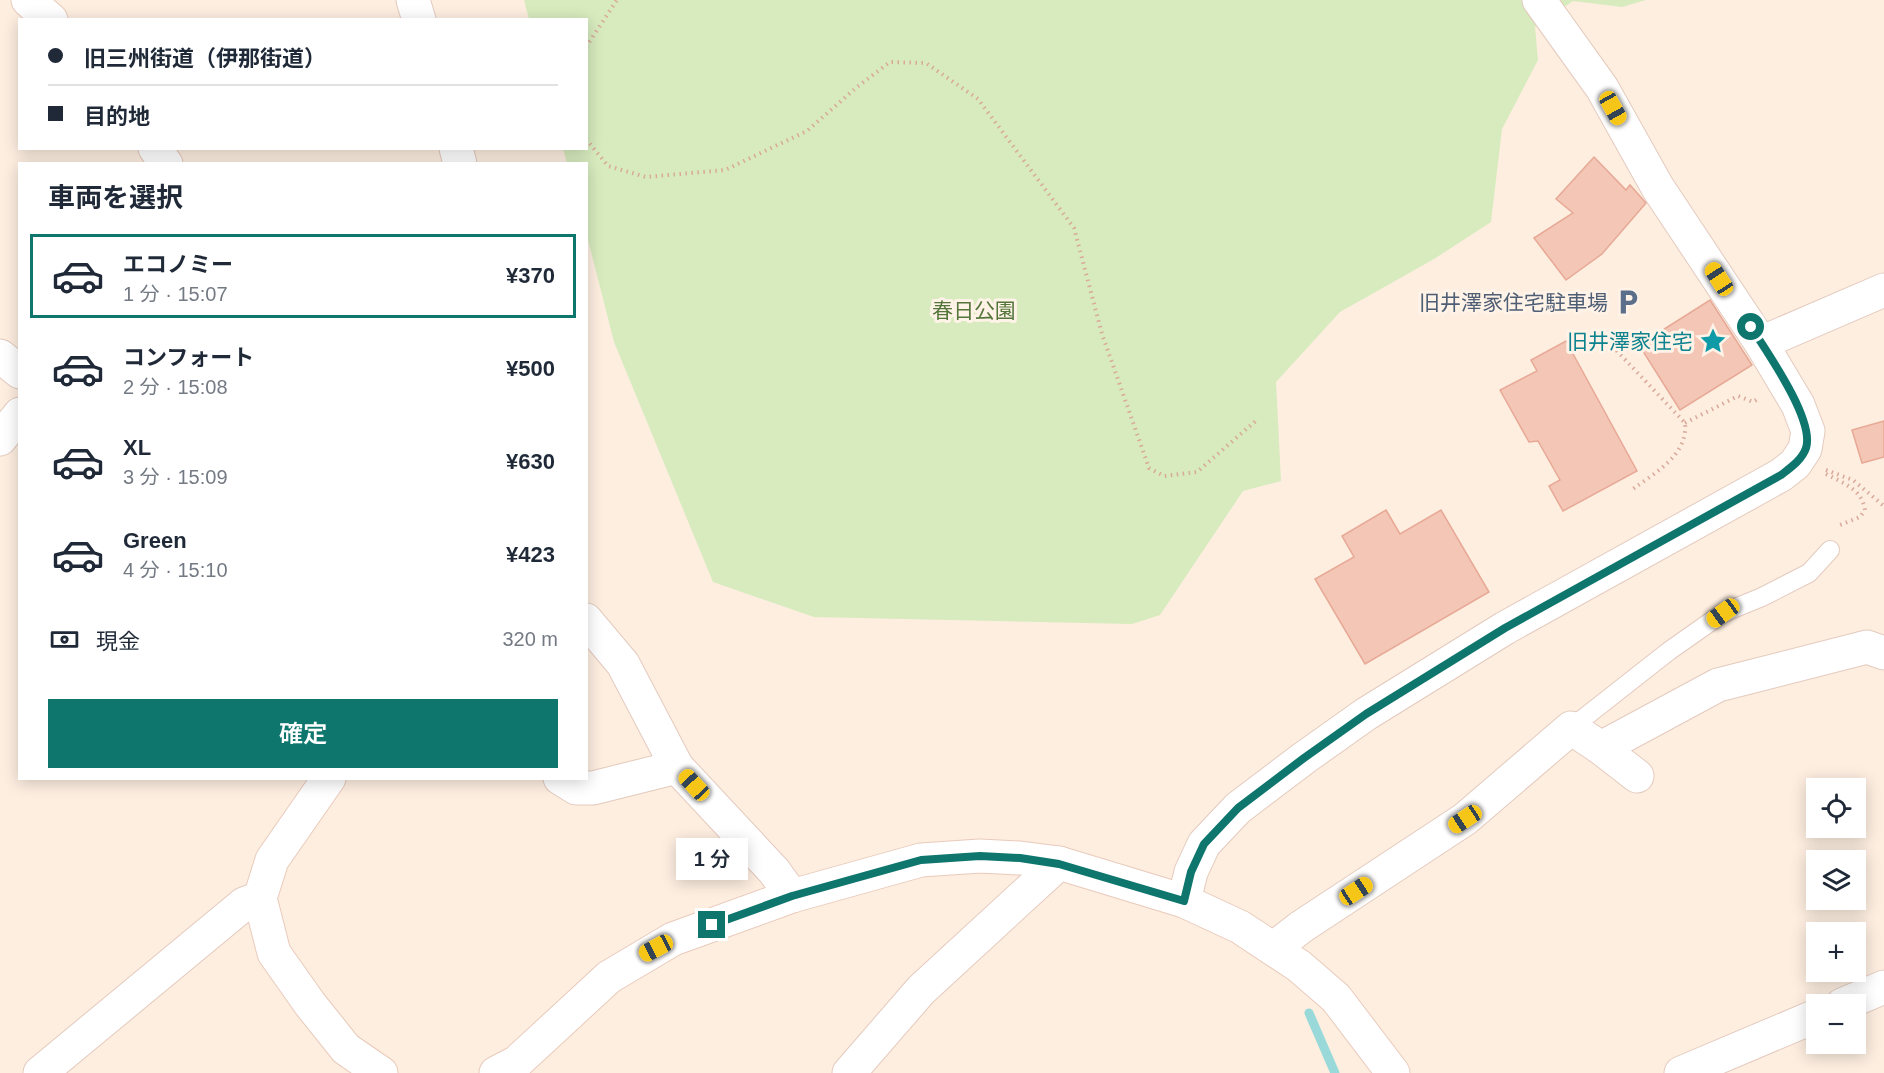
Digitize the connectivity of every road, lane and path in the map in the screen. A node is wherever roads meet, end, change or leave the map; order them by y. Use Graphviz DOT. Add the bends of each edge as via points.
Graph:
graph roads {
  1 [pos="28,0"];
  2 [pos="413,0"];
  3 [pos="617,0"];
  4 [pos="1539,0"];
  5 [pos="49,18"];
  6 [pos="418,18"];
  7 [pos="588,44"];
  8 [pos="588,141"];
  9 [pos="1884,290"];
  10 [pos="1600,333"];
  11 [pos="1761,343"];
  12 [pos="0,356"];
  13 [pos="18,370"];
  14 [pos="1786,384"];
  15 [pos="18,416"];
  16 [pos="1258,419"];
  17 [pos="1685,423"];
  18 [pos="0,439"];
  19 [pos="1806,465"];
  20 [pos="1633,489"];
  21 [pos="1884,506"];
  22 [pos="1830,550"];
  23 [pos="588,622"];
  24 [pos="1884,653"];
  25 [pos="1571,728"];
  26 [pos="1601,748"];
  27 [pos="677,768"];
  28 [pos="1637,776"];
  29 [pos="328,780"];
  30 [pos="563,780"];
  31 [pos="1059,864"];
  32 [pos="792,896"];
  33 [pos="260,898"];
  34 [pos="1184,901"];
  35 [pos="1274,948"];
  36 [pos="1884,987"];
  37 [pos="1866,995"];
  38 [pos="1806,1020"];
  39 [pos="77,1044"];
  40 [pos="40,1073"];
  41 [pos="54,1073"];
  42 [pos="381,1073"];
  43 [pos="496,1073"];
  44 [pos="849,1073"];
  45 [pos="1393,1073"];
  46 [pos="1681,1073"];
  1 -- 5 [label="street"];
  2 -- 6 [label="street"];
  3 -- 7 [label="path"];
  4 -- 11 [label="street" via="1602,87 1658,188"];
  8 -- 16 [label="path" via="608,166 646,177 725,170 807,131 890,62 926,63 978,99 1074,228 1102,334 1149,468 1164,476 1197,472"];
  9 -- 11 [label="street"];
  10 -- 17 [label="path"];
  11 -- 14 [label="street"];
  12 -- 13 [label="street"];
  14 -- 17 [label="path" via="1753,402 1738,396"];
  14 -- 19 [label="street" via="1808,431"];
  15 -- 18 [label="street"];
  17 -- 20 [label="path" via="1681,447 1668,463"];
  19 -- 21 [label="path" via="1853,480"];
  19 -- 22 [label="path" via="1856,490 1864,499 1865,510 1860,517 1840,525"];
  19 -- 34 [label="street" via="1781,475 1505,628 1366,714 1238,808 1204,844"];
  22 -- 25 [label="lane" via="1809,573 1723,613"];
  23 -- 27 [label="street" via="623,664"];
  24 -- 26 [label="street" via="1867,647 1718,685"];
  25 -- 26 [label="street"];
  25 -- 35 [label="street" via="1465,819"];
  26 -- 28 [label="street"];
  27 -- 30 [label="street" via="593,788 576,788"];
  27 -- 32 [label="street" via="774,871"];
  29 -- 33 [label="street" via="272,860"];
  31 -- 32 [label="street" via="980,856 921,860"];
  31 -- 34 [label="street"];
  31 -- 44 [label="street" via="921,990"];
  32 -- 43 [label="street" via="673,939 639,957 609,977 517,1062"];
  33 -- 39 [label="street" via="244,904"];
  33 -- 42 [label="street" via="274,953 346,1049"];
  34 -- 35 [label="street" via="1210,911"];
  35 -- 45 [label="street" via="1336,998"];
  36 -- 37 [label="street"];
  38 -- 46 [label="street"];
  39 -- 40 [label="street"];
  39 -- 41 [label="street"];
}
